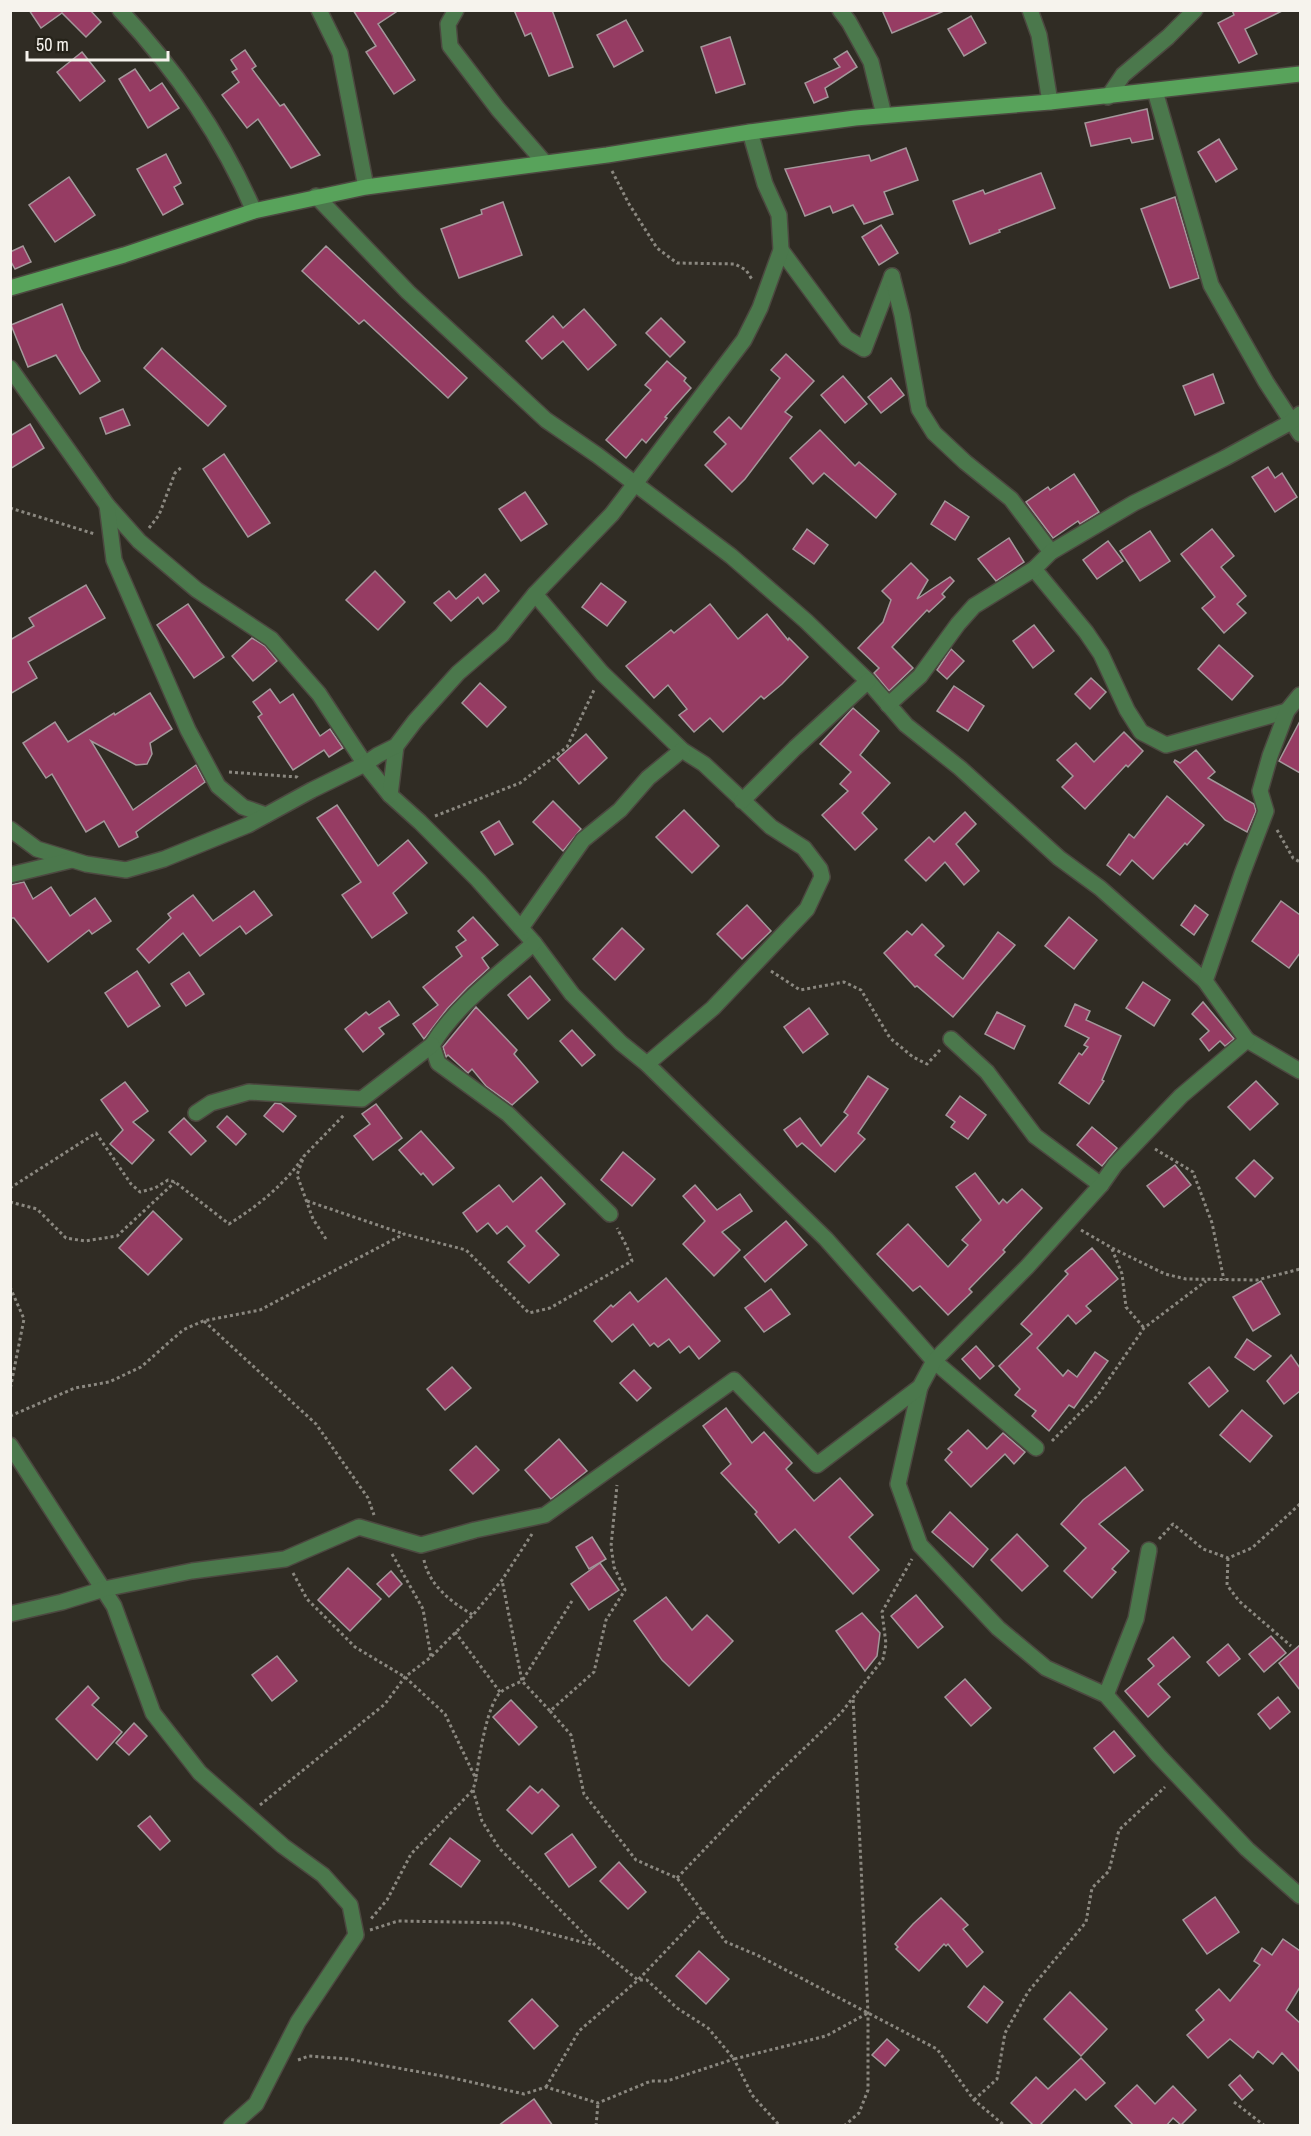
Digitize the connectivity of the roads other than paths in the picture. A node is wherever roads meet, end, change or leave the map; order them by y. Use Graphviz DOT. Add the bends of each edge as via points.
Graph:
graph roads {
  1 [pos="120,10"];
  2 [pos="319,10"];
  3 [pos="456,10"];
  4 [pos="840,10"];
  5 [pos="1030,10"];
  6 [pos="1195,10"];
  7 [pos="1300,74"];
  8 [pos="1155,91"];
  9 [pos="1108,97"];
  10 [pos="1050,102"];
  11 [pos="884,115"];
  12 [pos="750,132"];
  13 [pos="545,163"];
  14 [pos="366,187"];
  15 [pos="316,196"];
  16 [pos="254,211"];
  17 [pos="781,250"];
  18 [pos="10,288"];
  19 [pos="10,368"];
  20 [pos="1297,423"];
  21 [pos="635,484"];
  22 [pos="107,505"];
  23 [pos="1050,552"];
  24 [pos="1034,569"];
  25 [pos="535,594"];
  26 [pos="868,681"];
  27 [pos="1300,695"];
  28 [pos="888,705"];
  29 [pos="1287,711"];
  30 [pos="396,746"];
  31 [pos="682,750"];
  32 [pos="365,764"];
  33 [pos="390,795"];
  34 [pos="742,801"];
  35 [pos="266,815"];
  36 [pos="10,829"];
  37 [pos="73,860"];
  38 [pos="10,875"];
  39 [pos="521,928"];
  40 [pos="534,943"];
  41 [pos="1205,981"];
  42 [pos="951,1039"];
  43 [pos="1247,1040"];
  44 [pos="432,1045"];
  45 [pos="647,1064"];
  46 [pos="1300,1071"];
  47 [pos="196,1113"];
  48 [pos="1101,1185"];
  49 [pos="610,1214"];
  50 [pos="934,1361"];
  51 [pos="920,1387"];
  52 [pos="10,1445"];
  53 [pos="1036,1448"];
  54 [pos="1149,1550"];
  55 [pos="104,1588"];
  56 [pos="10,1614"];
  57 [pos="1106,1695"];
  58 [pos="1300,1896"];
  59 [pos="231,2126"];
  1 -- 16 [label="street" via="151,44 208,124 237,171"];
  2 -- 14 [label="street" via="340,53"];
  3 -- 13 [label="street" via="448,24 450,46 498,110"];
  4 -- 11 [label="street" via="871,62"];
  5 -- 10 [label="street" via="1039,35"];
  6 -- 9 [label="street" via="1123,75"];
  7 -- 8 [label="main road"];
  8 -- 9 [label="main road"];
  8 -- 20 [label="street" via="1211,285"];
  9 -- 10 [label="main road"];
  10 -- 11 [label="main road"];
  11 -- 12 [label="main road"];
  12 -- 13 [label="main road"];
  12 -- 17 [label="street" via="779,215"];
  13 -- 14 [label="main road"];
  14 -- 15 [label="main road"];
  15 -- 16 [label="main road"];
  15 -- 21 [label="street" via="408,292 510,387 557,429"];
  16 -- 18 [label="main road"];
  17 -- 21 [label="street" via="744,340"];
  17 -- 23 [label="street" via="846,338 864,349 892,276 919,409 934,433 1011,499"];
  19 -- 22 [label="street"];
  20 -- 23 [label="street" via="1134,503"];
  21 -- 25 [label="street" via="612,514"];
  21 -- 26 [label="street" via="731,556"];
  22 -- 32 [label="street" via="139,541 197,590 271,639 320,694"];
  22 -- 35 [label="street" via="114,560 210,771 218,786 243,807"];
  23 -- 24 [label="street"];
  24 -- 28 [label="street" via="974,606 920,676"];
  24 -- 29 [label="street" via="1101,654 1141,732 1166,745"];
  25 -- 30 [label="street" via="502,635 458,673"];
  25 -- 31 [label="street" via="602,673"];
  26 -- 28 [label="street"];
  26 -- 34 [label="street"];
  27 -- 29 [label="street"];
  28 -- 41 [label="street" via="906,725"];
  29 -- 41 [label="street" via="1260,791 1266,811"];
  30 -- 32 [label="street"];
  30 -- 33 [label="street"];
  31 -- 34 [label="street" via="704,764"];
  31 -- 39 [label="street" via="583,840"];
  32 -- 33 [label="street"];
  32 -- 35 [label="street"];
  33 -- 39 [label="street" via="478,880"];
  34 -- 45 [label="street" via="771,827 804,848 822,878 807,909 713,1008"];
  35 -- 37 [label="street" via="164,859 126,870"];
  36 -- 37 [label="street" via="37,849"];
  37 -- 38 [label="street"];
  39 -- 40 [label="street"];
  40 -- 44 [label="street" via="470,998"];
  40 -- 45 [label="street" via="572,994 621,1044"];
  41 -- 43 [label="street"];
  42 -- 48 [label="street" via="987,1072 1035,1136"];
  43 -- 46 [label="street"];
  43 -- 48 [label="street" via="1181,1096"];
  44 -- 47 [label="street" via="362,1099 249,1092 211,1103"];
  44 -- 49 [label="street" via="438,1063 508,1114"];
  45 -- 50 [label="street" via="826,1239"];
  48 -- 50 [label="street" via="1028,1267"];
  50 -- 51 [label="street"];
  50 -- 53 [label="street"];
  51 -- 55 [label="street" via="817,1465 734,1380 545,1515 421,1545 359,1527 285,1559"];
  51 -- 57 [label="street" via="898,1484 920,1545 998,1629 1046,1668"];
  52 -- 55 [label="street"];
  54 -- 57 [label="street" via="1136,1619"];
  55 -- 56 [label="street"];
  55 -- 59 [label="street" via="153,1713 200,1773 282,1846 323,1875 350,1905 356,1935 298,2022 256,2104"];
  57 -- 58 [label="street" via="1247,1849"];
}
